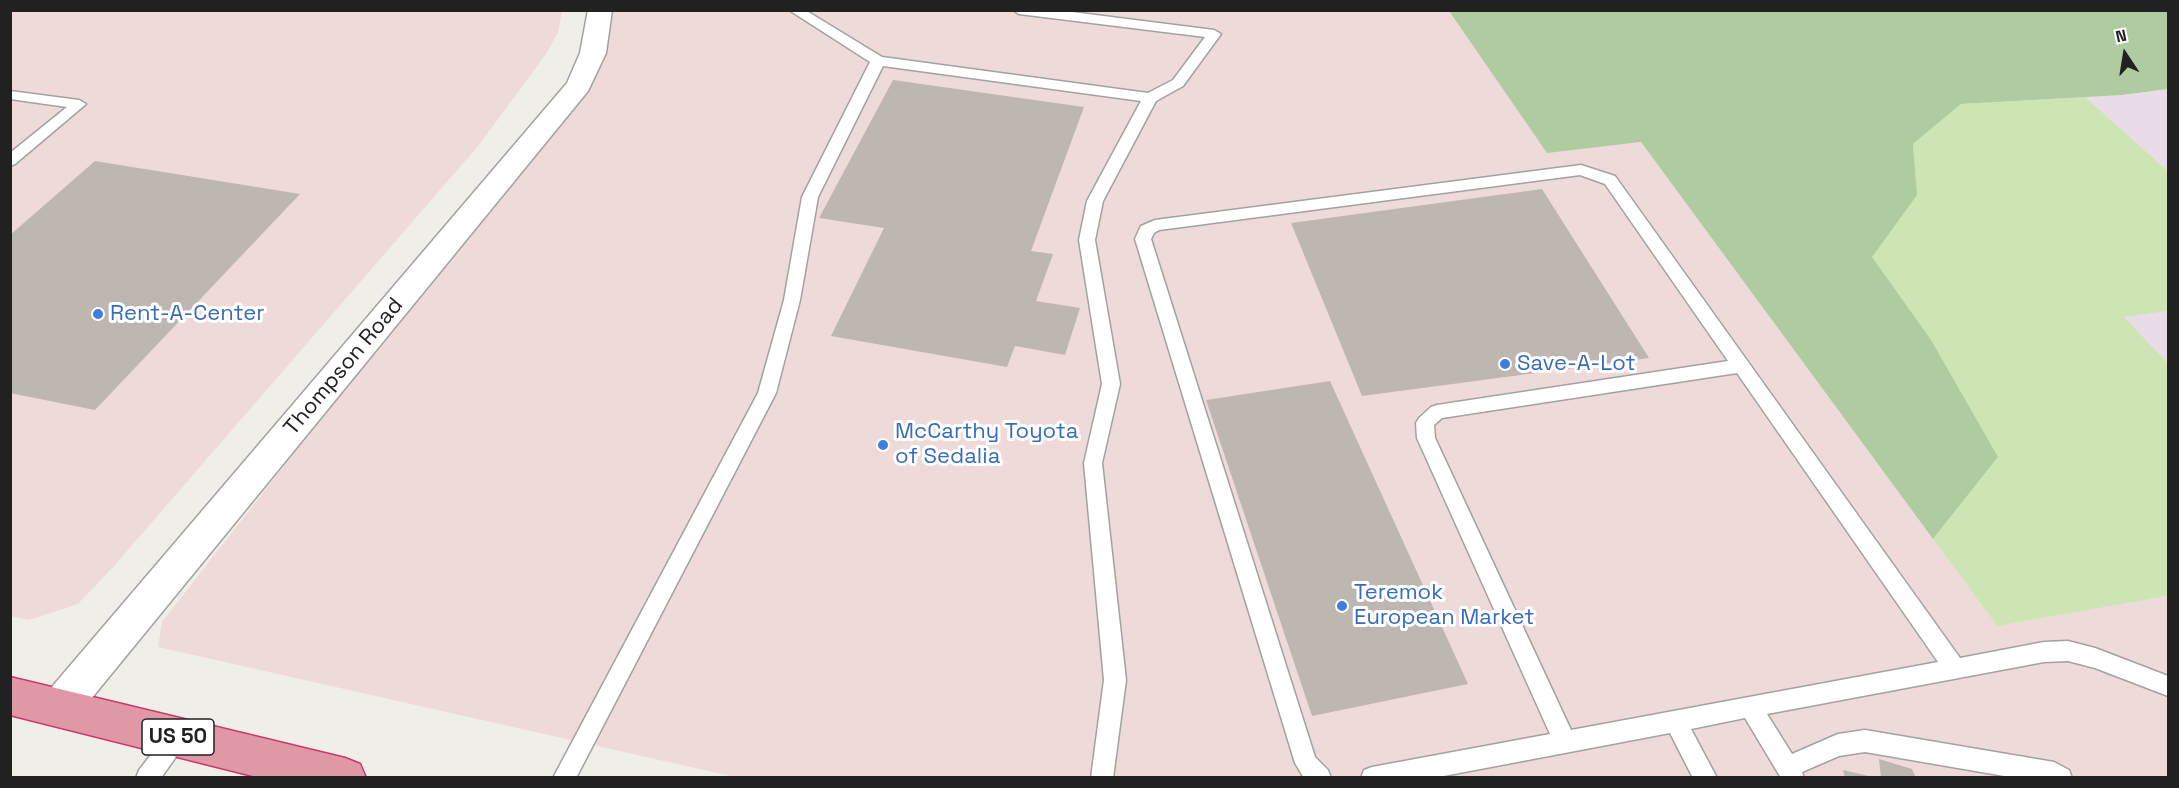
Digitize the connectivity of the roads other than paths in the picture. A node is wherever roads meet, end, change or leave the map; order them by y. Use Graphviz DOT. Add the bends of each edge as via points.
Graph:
graph roads {
  1 [pos="600,10"];
  2 [pos="795,10"];
  3 [pos="1019,10"];
  4 [pos="878,61"];
  5 [pos="10,95"];
  6 [pos="1150,98"];
  7 [pos="10,161"];
  8 [pos="1741,366"];
  9 [pos="1955,669"];
  10 [pos="2169,686"];
  11 [pos="10,696"];
  12 [pos="1750,706"];
  13 [pos="58,708"];
  14 [pos="1675,721"];
  15 [pos="179,737"];
  16 [pos="1565,741"];
  17 [pos="1790,772"];
  18 [pos="147,777"];
  19 [pos="345,777"];
  20 [pos="564,777"];
  21 [pos="1102,777"];
  22 [pos="1320,777"];
  23 [pos="1372,777"];
  24 [pos="1706,777"];
  25 [pos="2061,777"];
  1 -- 13 [label="street, Thompson Road" via="593,53 579,85"];
  2 -- 4 [label="lane"];
  3 -- 6 [label="lane" via="1214,34 1178,83"];
  4 -- 6 [label="lane"];
  4 -- 20 [label="lane" via="810,197 792,300 766,393"];
  5 -- 7 [label="lane" via="79,104"];
  6 -- 21 [label="lane" via="1095,201 1088,240 1111,384 1093,463 1115,680"];
  8 -- 9 [label="lane"];
  8 -- 16 [label="lane" via="1437,412 1425,423 1426,438"];
  8 -- 22 [label="lane" via="1610,180 1594,172 1569,171 1155,225 1147,230 1143,239 1306,763"];
  9 -- 10 [label="lane" via="2068,651"];
  9 -- 12 [label="lane"];
  11 -- 13 [label="highway, US 50"];
  12 -- 14 [label="lane"];
  12 -- 17 [label="lane"];
  13 -- 15 [label="highway, US 50"];
  14 -- 16 [label="lane"];
  14 -- 24 [label="lane"];
  15 -- 18 [label="lane"];
  15 -- 19 [label="highway, US 50"];
  16 -- 23 [label="lane"];
  17 -- 25 [label="lane" via="1838,745 1865,741"];
}
